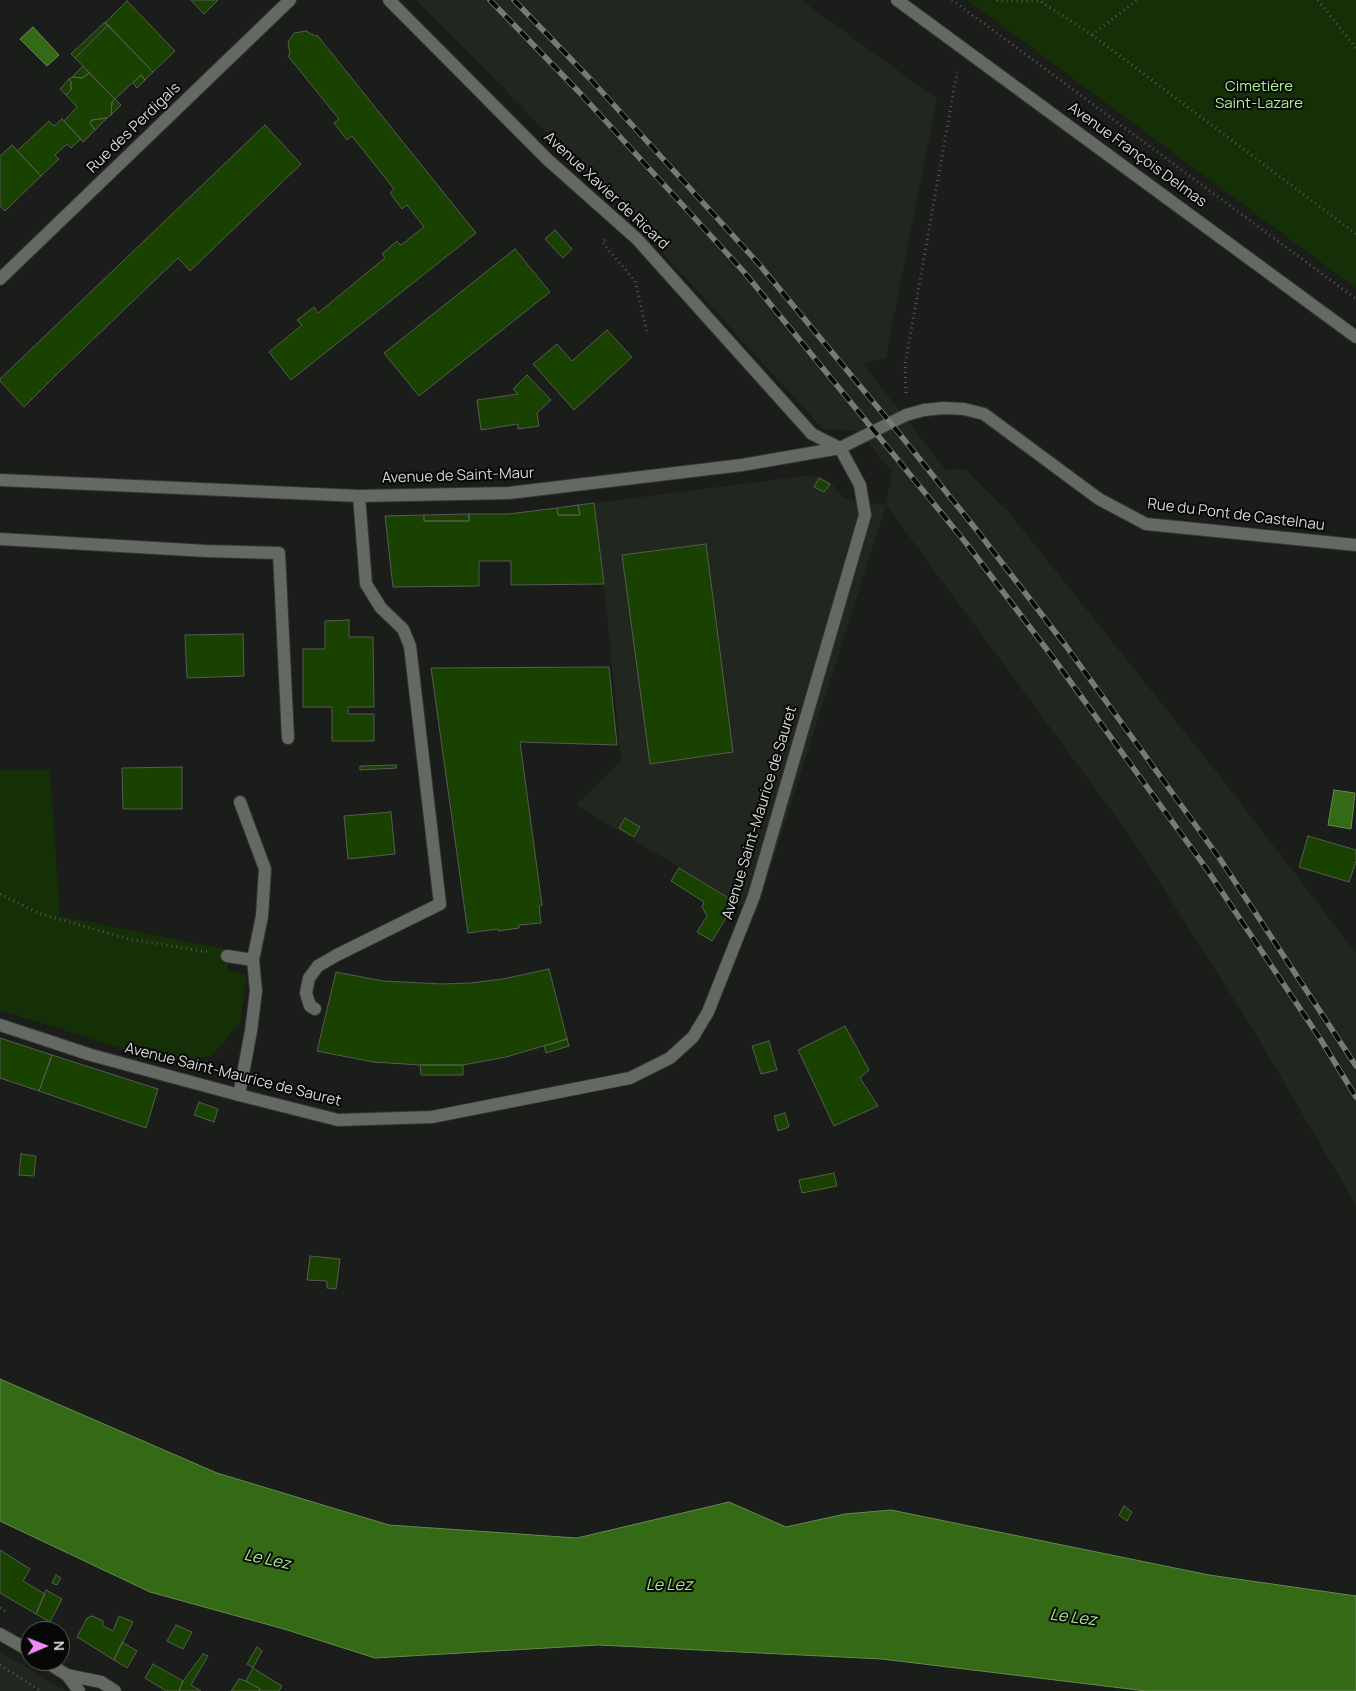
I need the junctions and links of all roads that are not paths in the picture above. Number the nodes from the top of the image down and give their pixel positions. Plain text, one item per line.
1 (290, 0) edge
2 (389, 0) edge
3 (897, 0) edge
4 (0, 279) edge
5 (1356, 338) edge
6 (906, 415) joint
7 (840, 448) junction
8 (0, 480) edge
9 (359, 496) junction
10 (0, 539) edge
11 (1356, 546) edge
12 (288, 738) dead end
13 (240, 802) dead end
14 (228, 956) road end
15 (253, 960) junction
16 (315, 1009) dead end
17 (0, 1026) edge
18 (238, 1096) junction
19 (0, 1634) edge
20 (20, 1645) edge
21 (60, 1671) edge
22 (67, 1676) junction
23 (79, 1691) edge
24 (115, 1691) edge

1 - 4 street, Rue des Perdigals
2 - 7 street, Avenue Xavier de Ricard
3 - 5 street, Avenue François Delmas
6 - 7 street, Avenue de Saint-Maur
6 - 11 street, Rue du Pont de Castelnau
7 - 9 street, Avenue de Saint-Maur
7 - 18 street, Avenue Saint-Maurice de Sauret
8 - 9 street, Avenue de Saint-Maur
9 - 16 street
10 - 12 street
13 - 15 street
14 - 15 street
15 - 18 street
17 - 18 street, Avenue Saint-Maurice de Sauret
19 - 20 street
21 - 22 street
22 - 23 street
22 - 24 street

